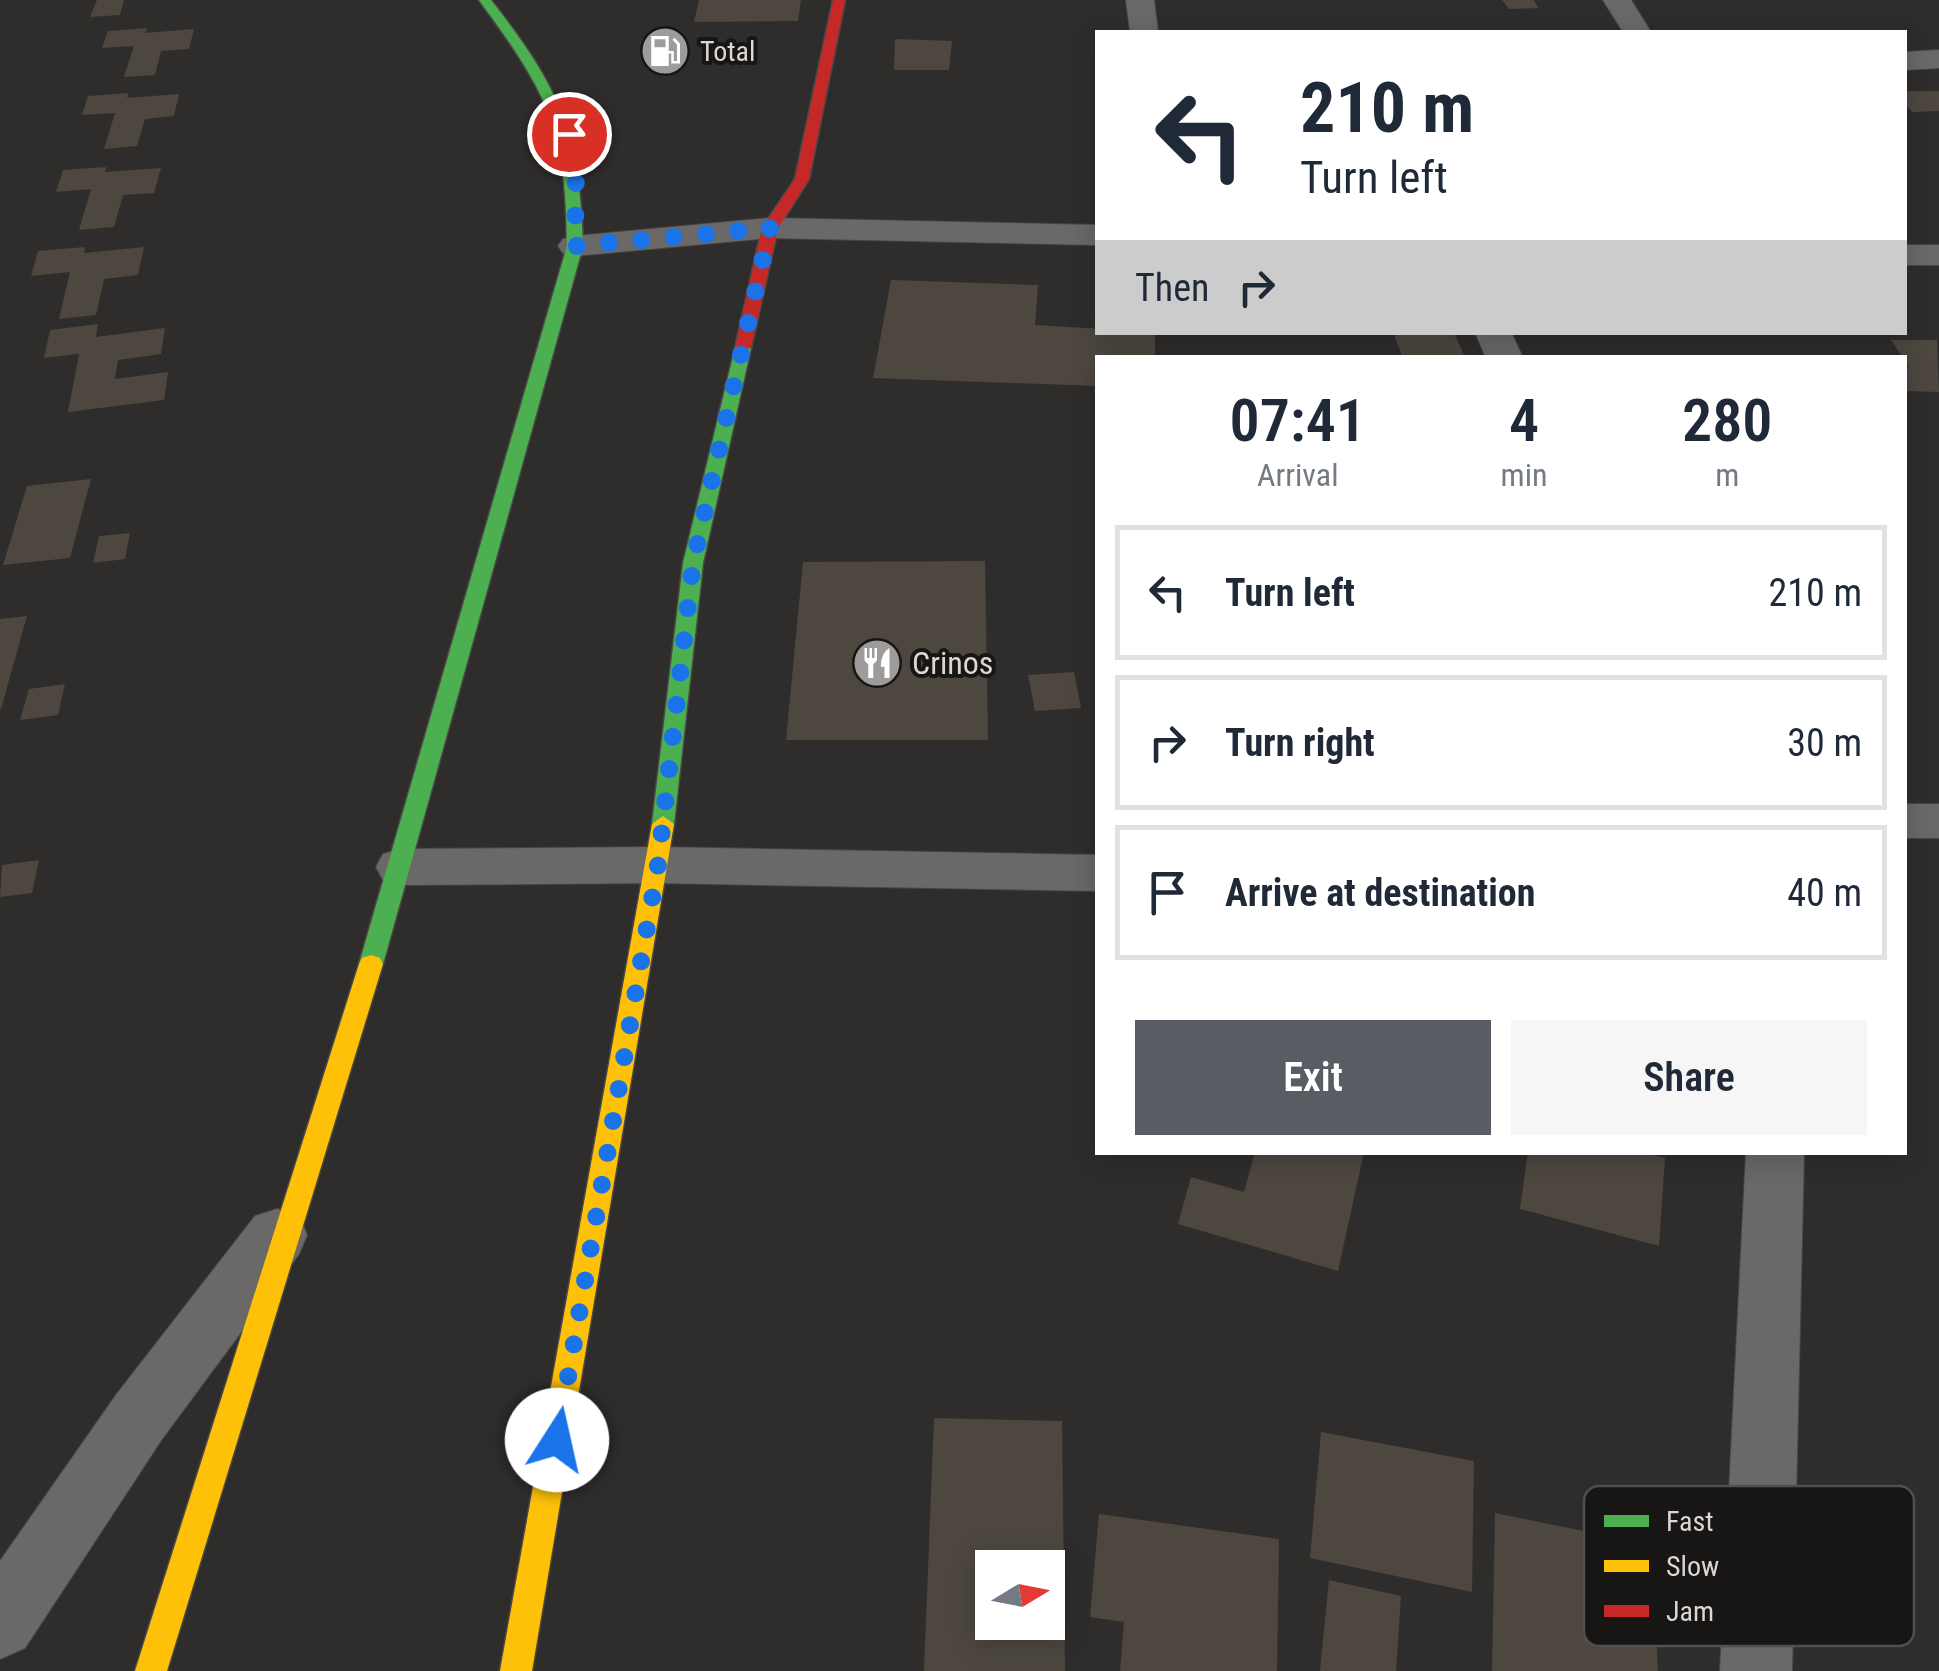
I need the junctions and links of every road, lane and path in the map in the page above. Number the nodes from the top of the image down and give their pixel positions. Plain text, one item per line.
1 (485, 0) edge
2 (839, 0) edge
3 (1140, 0) edge
4 (1616, 0) edge
5 (1144, 30) edge
6 (1637, 30) edge
7 (1939, 59) edge
8 (1907, 60) edge
9 (770, 228) junction
10 (1095, 234) edge
11 (575, 246) junction
12 (1907, 254) edge
13 (1939, 256) edge
14 (1907, 821) edge
15 (1939, 821) edge
16 (658, 865) junction
17 (401, 866) junction
18 (1095, 874) edge
19 (1775, 1155) edge
20 (292, 1215) junction
21 (1763, 1486) edge
22 (0, 1623) edge
23 (1757, 1646) edge
24 (150, 1671) edge
25 (516, 1671) edge
26 (1756, 1671) edge

1 - 11 street
2 - 9 street
3 - 5 street
4 - 6 street
7 - 8 street
9 - 10 street
9 - 11 street
9 - 16 street
11 - 17 street
12 - 13 street
14 - 15 street
16 - 17 street
16 - 18 street
16 - 25 street
17 - 20 street
19 - 21 street
20 - 22 street
20 - 24 street
23 - 26 street

